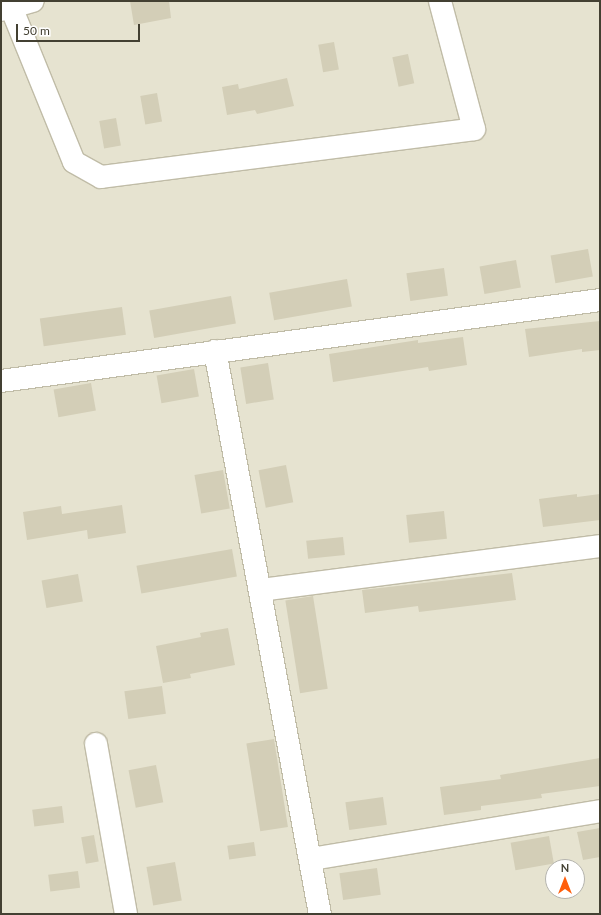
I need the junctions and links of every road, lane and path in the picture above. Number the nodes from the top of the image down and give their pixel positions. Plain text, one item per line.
1 (33, 1) edge
2 (440, 1) edge
3 (6, 9) edge
4 (600, 300) edge
5 (215, 351) junction
6 (1, 381) edge
7 (600, 546) edge
8 (262, 590) junction
9 (96, 744) dead end
10 (600, 811) edge
11 (311, 859) junction
12 (126, 914) edge
13 (320, 914) edge

1 - 3 street
2 - 3 street
4 - 5 street
5 - 6 street
5 - 8 street
7 - 8 street
8 - 11 street
9 - 12 street
10 - 11 street
11 - 13 street

